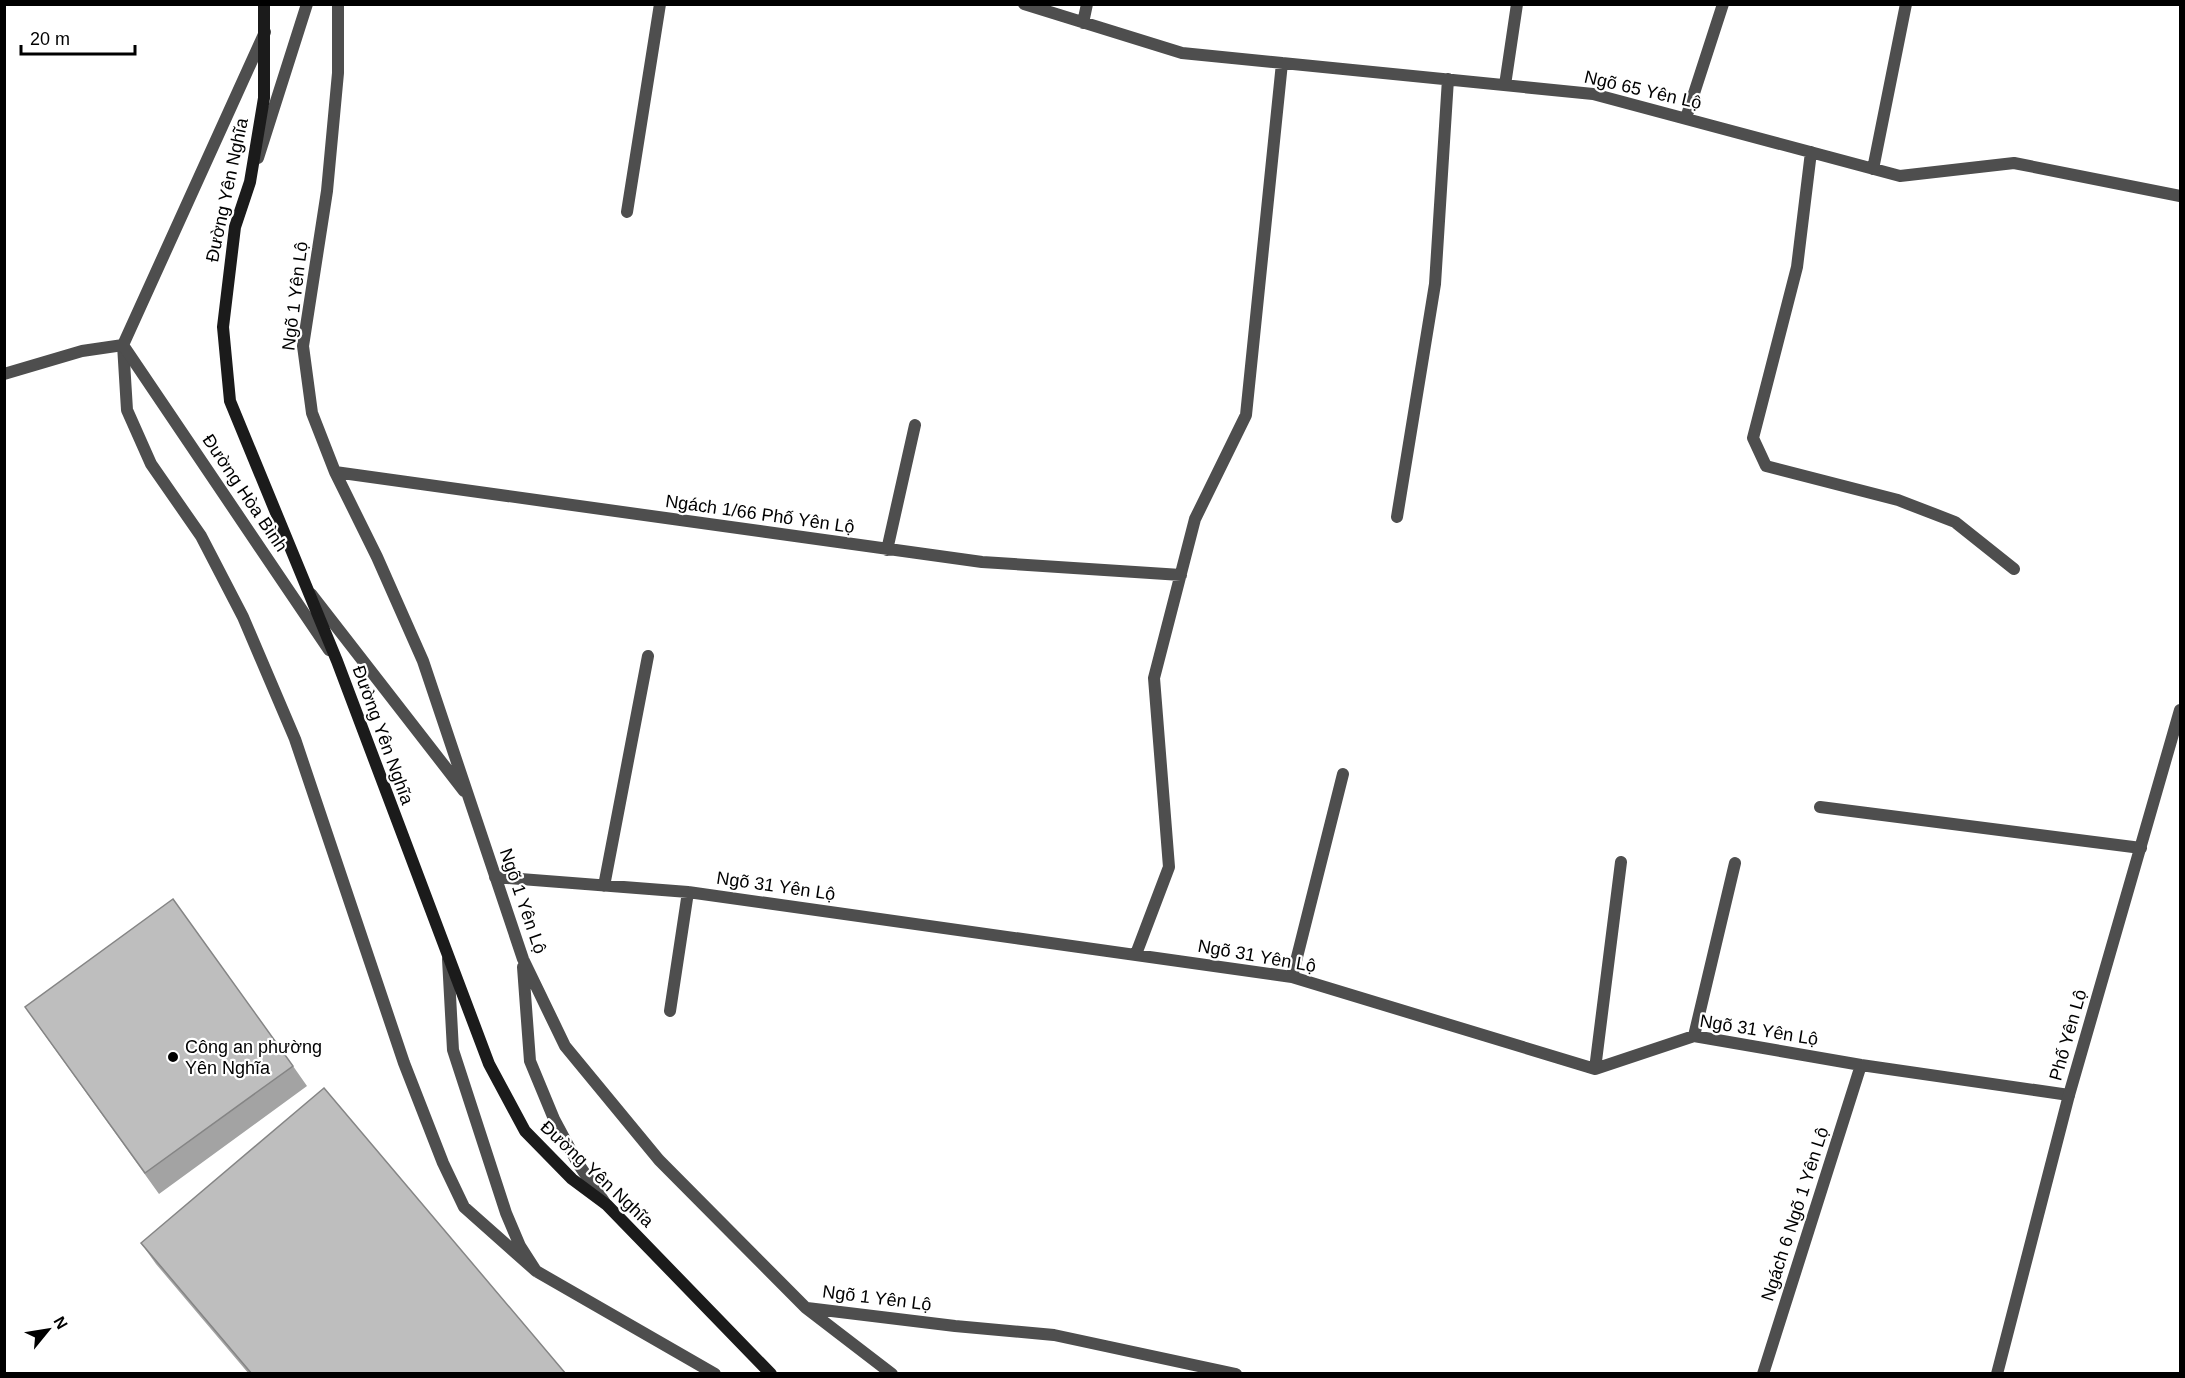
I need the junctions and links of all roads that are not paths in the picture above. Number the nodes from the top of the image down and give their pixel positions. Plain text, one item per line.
1 (264, 4) edge
2 (307, 4) edge
3 (338, 4) edge
4 (660, 4) edge
5 (1024, 4) edge
6 (1087, 4) edge
7 (1517, 4) edge
8 (1723, 4) edge
9 (1906, 4) edge
10 (1083, 23) junction
11 (266, 29) junction
12 (1282, 63) junction
13 (1448, 79) junction
14 (1505, 85) junction
15 (1686, 118) junction
16 (1811, 152) junction
17 (1873, 169) junction
18 (250, 182) junction
19 (2181, 196) edge
20 (627, 212) dead end
21 (123, 345) junction
22 (4, 374) edge
23 (915, 425) dead end
24 (335, 472) junction
25 (1397, 517) dead end
26 (887, 550) junction
27 (2014, 569) dead end
28 (1181, 575) junction
29 (307, 589) junction
30 (648, 656) dead end
31 (337, 661) junction
32 (2181, 710) edge
33 (1343, 774) dead end
34 (470, 799) junction
35 (1820, 807) dead end
36 (2141, 848) junction
37 (1621, 862) dead end
38 (1735, 863) dead end
39 (495, 877) junction
40 (604, 886) junction
41 (688, 892) junction
42 (1137, 954) junction
43 (448, 959) junction
44 (523, 959) junction
45 (1292, 977) junction
46 (670, 1011) dead end
47 (1694, 1036) junction
48 (1861, 1065) junction
49 (1595, 1069) junction
50 (2069, 1095) junction
51 (606, 1205) junction
52 (536, 1271) junction
53 (806, 1308) junction
54 (715, 1374) edge
55 (771, 1374) edge
56 (892, 1374) edge
57 (1236, 1374) edge
58 (1763, 1374) edge
59 (1997, 1374) edge

1 - 11 main road, Đường Yên Nghĩa
2 - 18 street
3 - 24 street, Ngõ 1 Yên Lộ
4 - 20 street
5 - 10 street, Ngõ 65 Yên Lộ
6 - 10 street
7 - 14 street
8 - 15 street
9 - 17 street
10 - 12 street, Ngõ 65 Yên Lộ
11 - 18 main road, Đường Yên Nghĩa
11 - 21 street
12 - 13 street, Ngõ 65 Yên Lộ
12 - 28 street
13 - 14 street, Ngõ 65 Yên Lộ
13 - 25 street
14 - 15 street, Ngõ 65 Yên Lộ
15 - 16 street, Ngõ 65 Yên Lộ
16 - 17 street, Ngõ 65 Yên Lộ
16 - 27 street
17 - 19 street, Ngõ 65 Yên Lộ
18 - 29 main road, Đường Yên Nghĩa
21 - 22 street
21 - 31 street, Đường Hòa Bình
21 - 52 street
23 - 26 street
24 - 26 street, Ngách 1/66 Phố Yên Lộ
24 - 34 street, Ngõ 1 Yên Lộ
26 - 28 street, Ngách 1/66 Phố Yên Lộ
28 - 42 street
29 - 31 main road, Đường Yên Nghĩa
29 - 34 street
30 - 40 street
31 - 43 main road, Đường Yên Nghĩa
32 - 36 street, Phố Yên Lộ
33 - 45 street
34 - 39 street, Ngõ 1 Yên Lộ
35 - 36 street
36 - 50 street, Phố Yên Lộ
37 - 49 street
38 - 47 street
39 - 40 street, Ngõ 31 Yên Lộ
39 - 44 street, Ngõ 1 Yên Lộ
40 - 41 street, Ngõ 31 Yên Lộ
41 - 42 street, Ngõ 31 Yên Lộ
41 - 46 street
42 - 45 street, Ngõ 31 Yên Lộ
43 - 51 main road, Đường Yên Nghĩa
43 - 52 street
44 - 51 street
44 - 53 street, Ngõ 1 Yên Lộ
45 - 49 street, Ngõ 31 Yên Lộ
47 - 48 street, Ngõ 31 Yên Lộ
47 - 49 street, Ngõ 31 Yên Lộ
48 - 50 street, Ngõ 31 Yên Lộ
48 - 58 street, Ngách 6 Ngõ 1 Yên Lộ
50 - 59 street, Phố Yên Lộ
51 - 55 main road, Đường Yên Nghĩa
52 - 54 street
53 - 56 street
53 - 57 street, Ngõ 1 Yên Lộ

